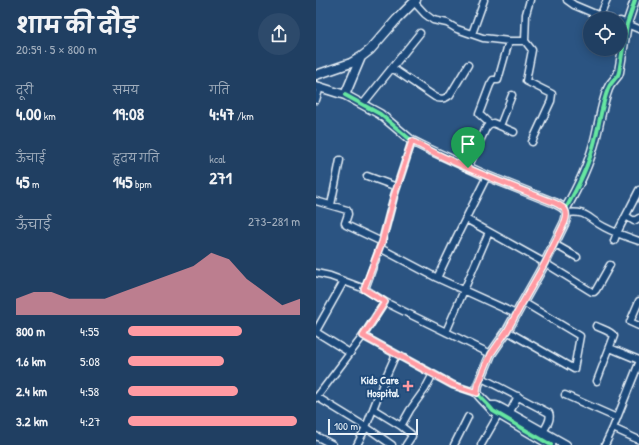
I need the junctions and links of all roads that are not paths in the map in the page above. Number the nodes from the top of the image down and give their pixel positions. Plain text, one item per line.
1 (484, 0) edge
2 (530, 0) edge
3 (568, 0) edge
4 (607, 0) edge
5 (635, 0) edge
6 (415, 1) edge
7 (591, 12) edge
8 (602, 12) edge
9 (627, 16) edge
10 (627, 23) edge
11 (639, 29) edge
12 (420, 33) dead end
13 (472, 34) junction
14 (509, 41) junction
15 (524, 41) junction
16 (621, 56) edge
17 (361, 57) junction
18 (468, 65) dead end
19 (392, 68) junction
20 (316, 75) edge
21 (318, 86) edge
22 (345, 95) junction
23 (512, 95) dead end
24 (316, 100) edge
25 (363, 104) junction
26 (490, 124) junction
27 (500, 126) junction
28 (514, 132) dead end
29 (412, 141) junction
30 (532, 142) dead end
31 (340, 160) dead end
32 (468, 168) junction
33 (367, 176) dead end
34 (486, 176) junction
35 (396, 187) junction
36 (639, 190) edge
37 (316, 201) edge
38 (331, 205) junction
39 (566, 211) junction
40 (626, 216) junction
41 (639, 218) edge
42 (466, 219) junction
43 (490, 232) junction
44 (617, 233) junction
45 (614, 241) dead end
46 (639, 241) edge
47 (554, 244) junction
48 (381, 245) junction
49 (577, 257) dead end
50 (545, 263) junction
51 (610, 265) dead end
52 (316, 274) edge
53 (438, 278) junction
54 (344, 280) junction
55 (364, 289) junction
56 (465, 290) junction
57 (639, 301) edge
58 (385, 302) junction
59 (523, 302) junction
60 (516, 314) junction
61 (596, 326) dead end
62 (639, 326) edge
63 (507, 331) junction
64 (316, 332) edge
65 (446, 332) junction
66 (363, 336) junction
67 (610, 348) junction
68 (350, 353) junction
69 (396, 354) junction
70 (491, 354) junction
71 (639, 360) edge
72 (639, 363) edge
73 (434, 374) junction
74 (482, 378) junction
75 (597, 381) dead end
76 (477, 393) junction
77 (565, 395) dead end
78 (518, 396) junction
79 (316, 397) edge
80 (373, 409) junction
81 (504, 414) junction
82 (468, 417) dead end
83 (617, 418) junction
84 (402, 426) junction
85 (366, 427) junction
86 (613, 428) junction
87 (541, 435) junction
88 (316, 436) edge
89 (639, 440) edge
90 (333, 445) edge
91 (357, 445) edge
92 (392, 445) edge
93 (406, 445) edge
94 (454, 445) edge
95 (482, 445) edge
96 (551, 445) edge
97 (566, 445) edge
98 (605, 445) edge

1 - 13 street
2 - 15 street
3 - 7 street
4 - 8 street
5 - 9 street
6 - 13 street
6 - 17 street
10 - 11 street
12 - 19 street
13 - 14 street
14 - 15 street
14 - 26 street
15 - 30 street
16 - 39 street
17 - 20 street
17 - 22 street
18 - 19 street
19 - 25 street
21 - 22 street
21 - 24 street
22 - 25 street
23 - 27 street
25 - 29 street
26 - 27 street
26 - 32 street
27 - 28 street
29 - 32 street
29 - 35 street
31 - 38 street
32 - 34 street
33 - 35 street
34 - 39 street
34 - 42 street
35 - 48 street
36 - 40 street
37 - 38 street
38 - 48 street
39 - 44 street
39 - 47 street
40 - 41 street
40 - 44 street
42 - 43 street
42 - 53 street
43 - 50 street
43 - 56 street
44 - 45 street
44 - 46 street
47 - 49 street
47 - 50 street
48 - 53 street
48 - 55 street
50 - 51 street
50 - 59 street
52 - 54 street
53 - 56 street
54 - 55 street
54 - 64 street
55 - 58 street
56 - 60 street
56 - 65 street
57 - 62 street
58 - 65 street
58 - 66 street
59 - 60 street
59 - 63 street
60 - 63 street
61 - 67 street
63 - 70 street
64 - 68 street
65 - 70 street
66 - 68 street
66 - 69 street
67 - 71 street
67 - 75 street
68 - 79 street
69 - 73 street
69 - 80 street
70 - 74 street
72 - 83 street
73 - 76 street
73 - 84 street
74 - 76 street
74 - 78 street
76 - 81 street
77 - 83 street
78 - 81 street
78 - 87 street
79 - 85 street
80 - 84 street
80 - 85 street
81 - 87 street
81 - 95 street
82 - 94 street
83 - 86 street
84 - 93 street
85 - 91 street
85 - 92 street
86 - 89 street
86 - 98 street
87 - 96 street
87 - 97 street
88 - 90 street

